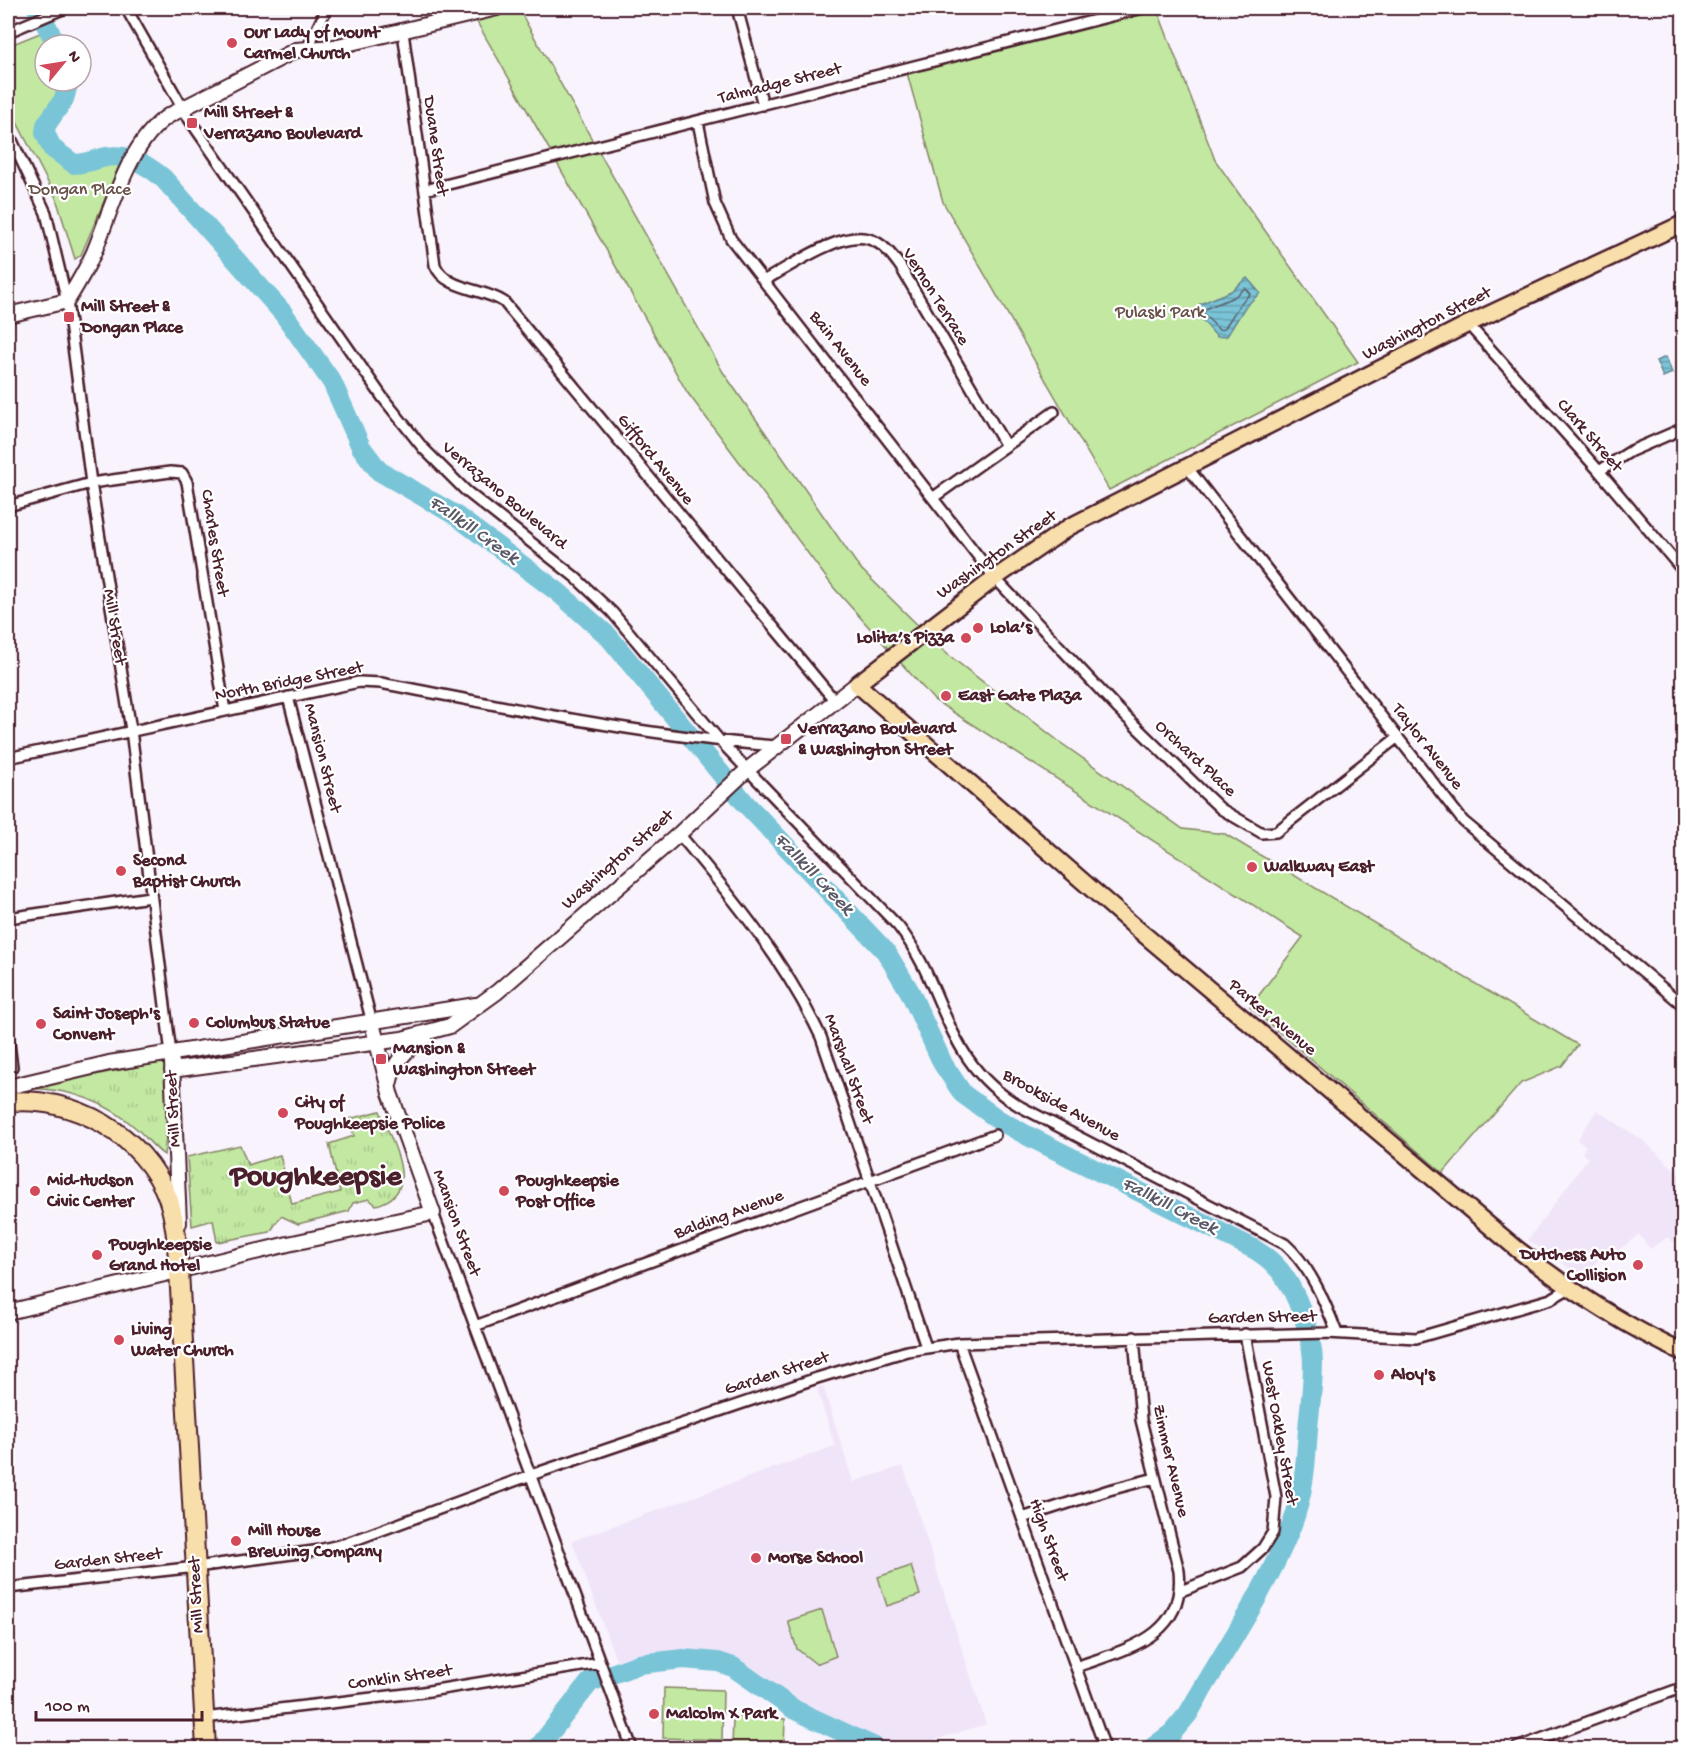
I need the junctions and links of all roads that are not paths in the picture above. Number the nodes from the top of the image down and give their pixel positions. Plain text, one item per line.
1 (65, 8) edge
2 (327, 8) edge
3 (497, 8) edge
4 (738, 8) edge
5 (1143, 8) edge
6 (131, 9) edge
7 (8, 32) edge
8 (403, 32) junction
9 (309, 47) junction
10 (763, 105) junction
11 (183, 108) junction
12 (698, 122) junction
13 (8, 132) edge
14 (425, 190) junction
15 (1683, 223) edge
16 (435, 265) joint
17 (765, 279) junction
18 (67, 301) junction
19 (8, 315) edge
20 (1468, 324) junction
21 (1054, 412) dead end
22 (1683, 428) edge
23 (1005, 446) junction
24 (1187, 467) junction
25 (1599, 471) junction
26 (91, 483) junction
27 (934, 497) junction
28 (8, 506) edge
29 (1683, 572) edge
30 (995, 578) junction
31 (856, 684) junction
32 (288, 697) junction
33 (835, 701) junction
34 (225, 711) junction
35 (131, 730) junction
36 (1398, 737) junction
37 (719, 741) junction
38 (777, 746) junction
39 (8, 758) edge
40 (745, 773) junction
41 (679, 834) junction
42 (150, 897) junction
43 (8, 918) edge
44 (476, 1005) junction
45 (1683, 1006) edge
46 (372, 1023) junction
47 (444, 1028) junction
48 (8, 1036) edge
49 (376, 1042) junction
50 (171, 1054) junction
51 (12, 1067) dead end
52 (172, 1070) junction
53 (8, 1086) edge
54 (389, 1087) junction
55 (8, 1102) edge
56 (995, 1134) dead end
57 (869, 1181) junction
58 (433, 1212) junction
59 (177, 1249) junction
60 (179, 1271) junction
61 (1571, 1287) junction
62 (8, 1312) edge
63 (475, 1326) junction
64 (1337, 1333) junction
65 (1245, 1335) junction
66 (1134, 1337) junction
67 (960, 1343) junction
68 (926, 1347) junction
69 (1683, 1353) edge
70 (531, 1475) junction
71 (1155, 1478) junction
72 (1022, 1518) junction
73 (196, 1567) junction
74 (8, 1588) edge
75 (1180, 1591) junction
76 (601, 1666) junction
77 (1076, 1667) junction
78 (1683, 1687) edge
79 (204, 1718) junction
80 (206, 1749) edge
81 (632, 1749) edge
82 (1105, 1749) edge
83 (1516, 1749) edge

1 - 7 street
2 - 9 street
3 - 8 street
4 - 10 street
5 - 10 street, Talmadge Street
6 - 11 street
8 - 9 street
8 - 14 street, Duane Street
9 - 11 street
10 - 12 street, Talmadge Street
11 - 18 street
11 - 37 street, Verrazano Boulevard
12 - 14 street, Talmadge Street
12 - 17 street, Bain Avenue
13 - 18 street
14 - 16 street, Duane Street
15 - 20 main road, Washington Street
16 - 33 street, Gifford Avenue
17 - 23 street, Vernon Terrace
17 - 27 street, Bain Avenue
18 - 19 street
18 - 26 street, Mill Street
20 - 24 main road, Washington Street
20 - 25 street, Clark Street
21 - 23 street
22 - 25 street
23 - 27 street
24 - 30 main road, Washington Street
24 - 36 street, Taylor Avenue
25 - 29 street, Clark Street
26 - 28 street
26 - 34 street, Charles Street
26 - 35 street, Mill Street
27 - 30 street, Bain Avenue
30 - 31 main road, Washington Street
30 - 36 street, Orchard Place
31 - 33 street, Washington Street
31 - 61 main road, Parker Avenue
32 - 34 street, North Bridge Street
32 - 37 street, North Bridge Street
32 - 46 street, Mansion Street
33 - 38 street, Washington Street
34 - 35 street, North Bridge Street
35 - 39 street, North Bridge Street
35 - 42 street, Mill Street
36 - 45 street, Taylor Avenue
37 - 38 street, North Bridge Street
37 - 40 street, Verrazano Boulevard
38 - 40 street, Washington Street
40 - 41 street, Washington Street
40 - 64 street, Brookside Avenue
41 - 44 street, Washington Street
41 - 57 street, Marshall Street
42 - 43 street
42 - 50 street, Mill Street
44 - 46 street, Washington Street
44 - 47 street, Washington Street
46 - 49 street, Mansion Street
46 - 50 street, Washington Street
47 - 49 street, Washington Street
47 - 54 street
48 - 51 street
49 - 52 street, Washington Street
49 - 54 street, Mansion Street
50 - 52 street, Mill Street
50 - 53 street, Washington Street
52 - 59 street, Mill Street
54 - 58 street, Mansion Street
55 - 59 highway
56 - 57 street, Balding Avenue
57 - 63 street, Balding Avenue
57 - 68 street, Marshall Street
58 - 60 street
58 - 63 street, Mansion Street
59 - 60 highway, Mill Street
60 - 62 street
60 - 73 highway, Mill Street
61 - 64 street, Garden Street
61 - 69 main road, Parker Avenue
63 - 70 street, Mansion Street
64 - 65 street, Garden Street
65 - 66 street, Garden Street
65 - 75 street, West Oakley Street
66 - 67 street, Garden Street
66 - 71 street, Zimmer Avenue
67 - 68 street, Garden Street
67 - 72 street, High Street
68 - 70 street, Garden Street
70 - 73 street, Garden Street
70 - 76 street, Mansion Street
71 - 72 street
71 - 75 street, Zimmer Avenue
72 - 77 street, High Street
73 - 74 street, Garden Street
73 - 79 highway, Mill Street
75 - 77 street
76 - 79 street, Conklin Street
76 - 81 street, Mansion Street
77 - 82 street, High Street
78 - 83 street
79 - 80 highway, Mill Street

